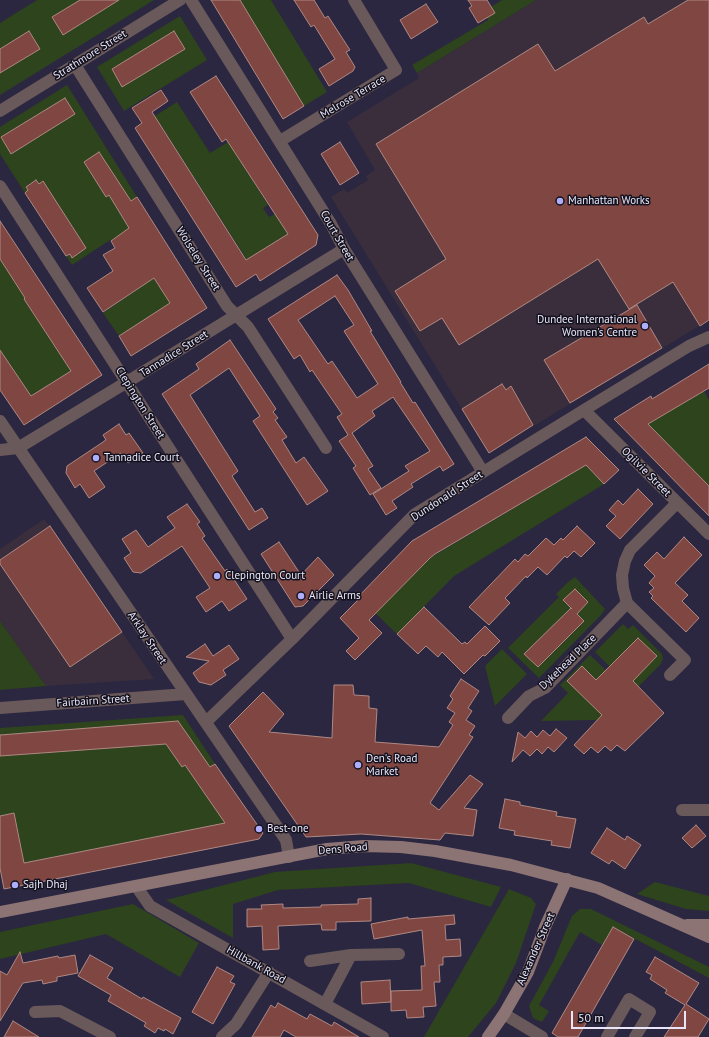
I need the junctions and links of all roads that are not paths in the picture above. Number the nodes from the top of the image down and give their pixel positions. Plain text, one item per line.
1 (180, 0) edge
2 (191, 0) edge
3 (354, 0) edge
4 (75, 65) junction
5 (0, 111) edge
6 (280, 142) junction
7 (0, 186) edge
8 (344, 249) junction
9 (236, 315) junction
10 (709, 337) edge
11 (127, 382) junction
12 (584, 410) junction
13 (0, 421) edge
14 (18, 448) junction
15 (326, 448) dead end
16 (0, 450) edge
17 (483, 472) junction
18 (677, 503) junction
19 (709, 534) edge
20 (627, 603) junction
21 (292, 639) junction
22 (670, 675) dead end
23 (186, 694) junction
24 (0, 708) edge
25 (508, 718) dead end
26 (206, 722) junction
27 (682, 810) dead end
28 (709, 810) edge
29 (289, 857) junction
30 (567, 879) junction
31 (136, 886) junction
32 (0, 912) edge
33 (680, 925) junction
34 (709, 925) edge
35 (709, 937) edge
36 (399, 954) dead end
37 (351, 955) junction
38 (310, 961) dead end
39 (269, 972) junction
40 (325, 1004) junction
41 (35, 1012) dead end
42 (504, 1014) junction
43 (104, 1036) edge
44 (222, 1037) edge
45 (383, 1037) edge
46 (488, 1037) edge
47 (542, 1037) edge
48 (606, 1037) edge
49 (635, 1037) edge

1 - 4 street, Strathmore Street
2 - 6 street, Court Street
3 - 6 street, Melrose Terrace
4 - 5 street, Strathmore Street
4 - 9 street, Wolseley Street
6 - 8 street, Court Street
7 - 11 street, Clepington Street
8 - 9 street, Tannadice Street
8 - 17 street, Court Street
9 - 11 street, Tannadice Street
9 - 15 street, Wolseley Street
10 - 12 street, Dundonald Street
11 - 14 street, Tannadice Street
11 - 21 street, Clepington Street
12 - 17 street, Dundonald Street
12 - 18 street, Ogilvie Street
13 - 14 street, Arklay Street
14 - 16 street, Tannadice Street
14 - 23 street, Arklay Street
17 - 21 street, Dundonald Street
18 - 19 street, Ogilvie Street
18 - 20 street
20 - 22 street
20 - 25 street, Dykehead Place
21 - 26 street, Dundonald Street
23 - 24 street, Fairbairn Street
23 - 26 street, Arklay Street
26 - 29 street, Arklay Street
27 - 28 street
29 - 30 main road, Dens Road
29 - 31 main road, Dens Road
30 - 33 main road, Dens Road
30 - 42 main road, Alexander Street
31 - 32 main road, Dens Road
31 - 39 street, Hillbank Road
33 - 34 main road, Dens Road
33 - 35 main road, Dens Road
36 - 37 street
37 - 38 street
37 - 40 street
39 - 40 street, Hillbank Road
39 - 44 street
40 - 45 street, Hillbank Road
41 - 43 street
42 - 46 main road, Alexander Street
42 - 47 street
48 - 49 street

